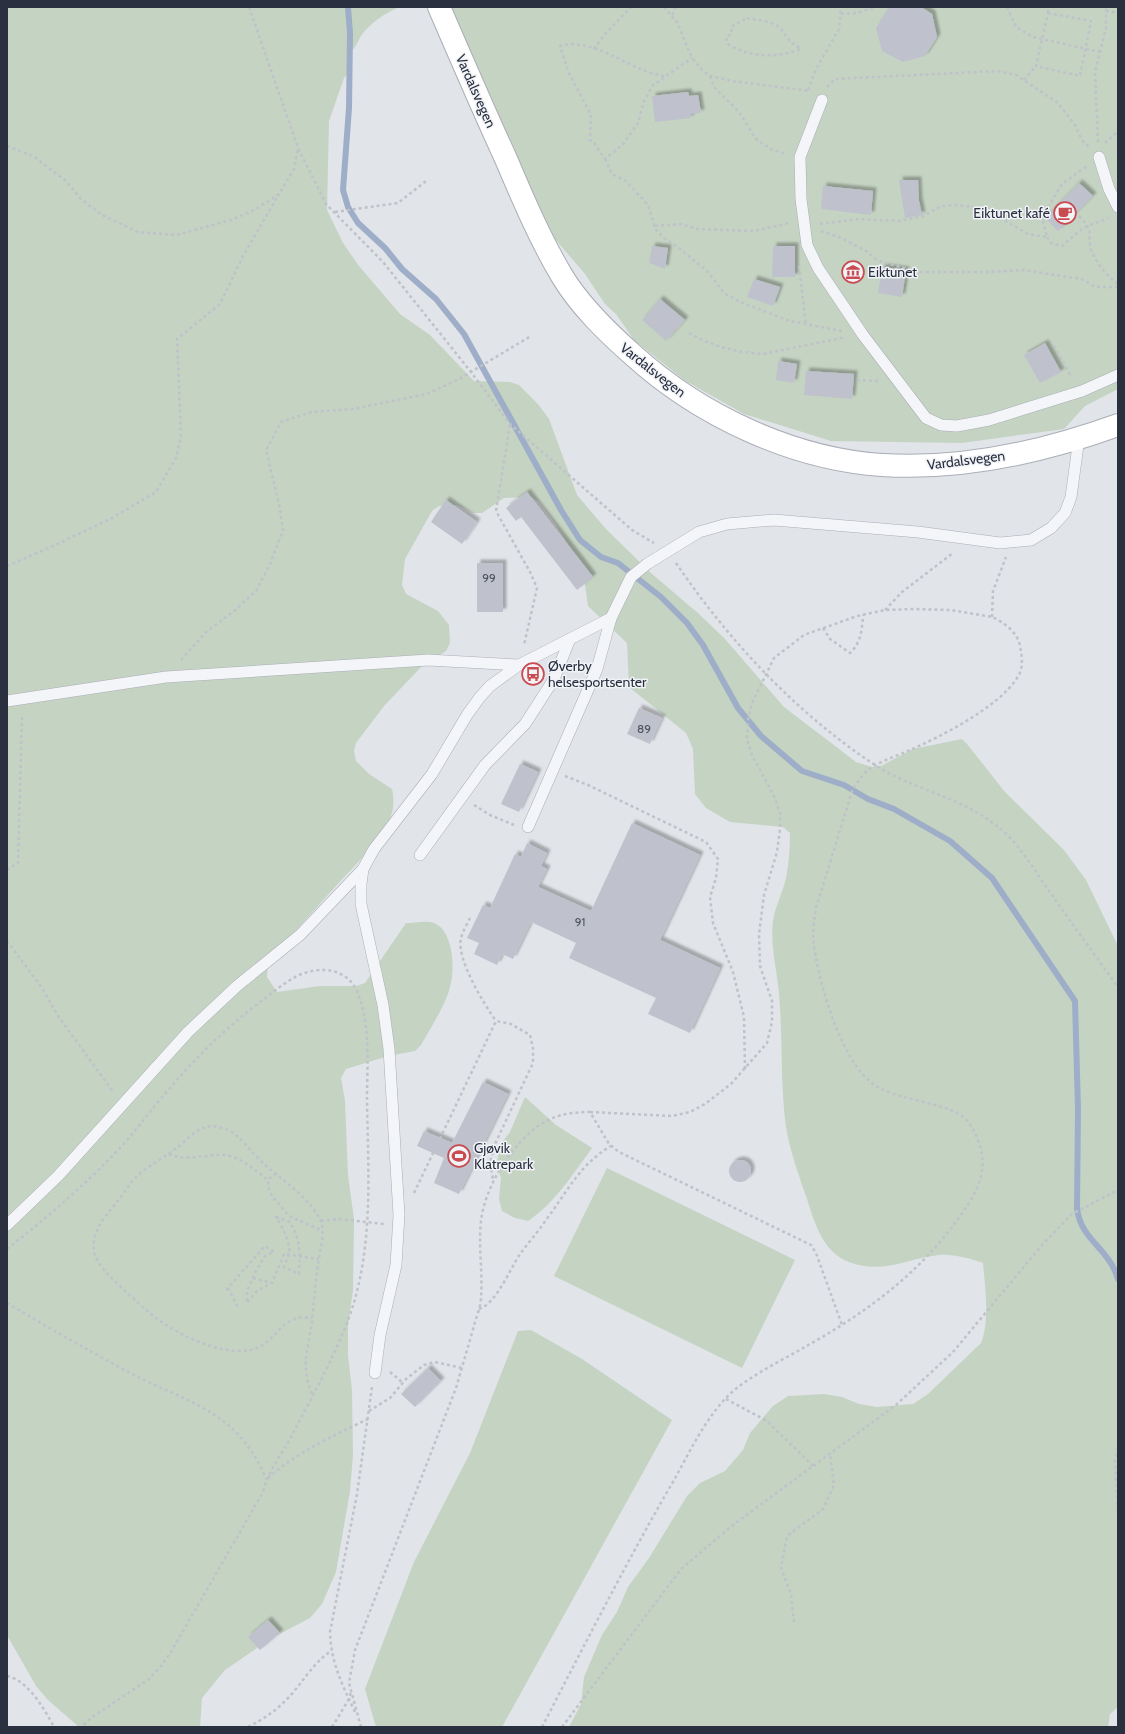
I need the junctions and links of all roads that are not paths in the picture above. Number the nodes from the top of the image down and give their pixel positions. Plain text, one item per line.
1 (439, 7) edge
2 (822, 100) road end
3 (1099, 157) road end
4 (1118, 207) edge
5 (1118, 375) edge
6 (1118, 425) edge
7 (1080, 438) junction
8 (611, 618) junction
9 (570, 639) junction
10 (519, 665) junction
11 (7, 701) edge
12 (528, 827) road end
13 (420, 855) dead end
14 (363, 869) junction
15 (7, 1225) edge
16 (375, 1373) road end

1 - 7 main road, Vardalsvegen
2 - 5 lane
3 - 4 lane
6 - 7 main road, Vardalsvegen
7 - 8 lane
8 - 9 lane
8 - 12 lane
9 - 10 lane
9 - 13 lane
10 - 11 lane
10 - 14 lane
14 - 15 lane
14 - 16 lane

